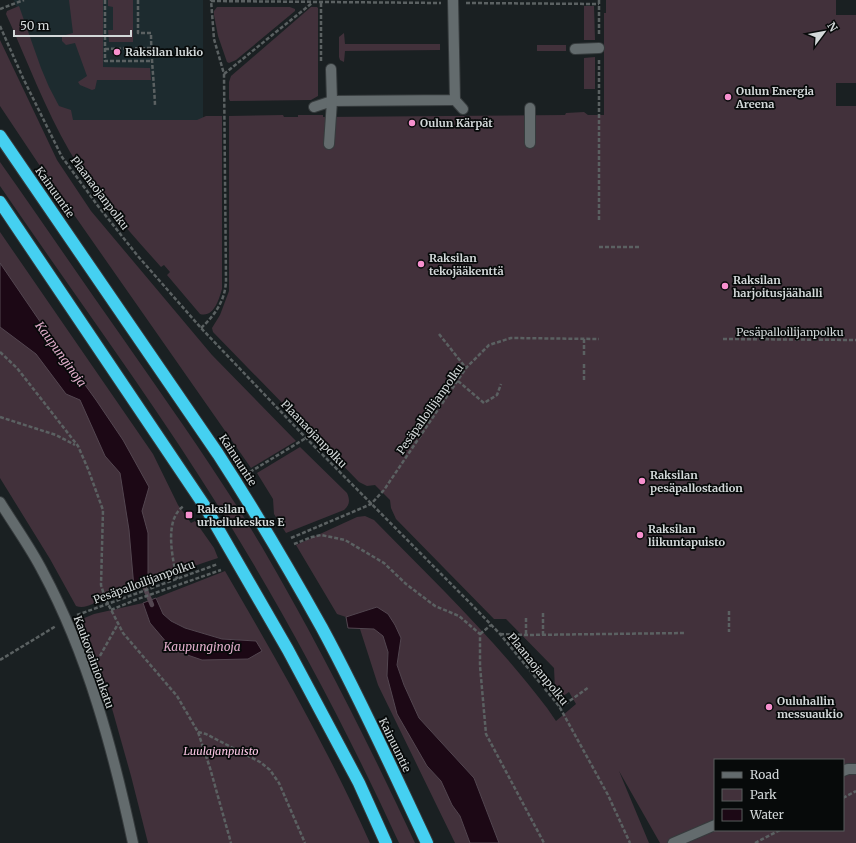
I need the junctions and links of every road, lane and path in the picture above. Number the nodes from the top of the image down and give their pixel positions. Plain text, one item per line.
1 (24, 0) edge
2 (106, 0) edge
3 (138, 0) edge
4 (211, 1) edge
5 (257, 1) edge
6 (453, 1) edge
7 (599, 2) edge
8 (312, 3) junction
9 (0, 9) edge
10 (0, 26) edge
11 (151, 48) junction
12 (599, 48) junction
13 (105, 49) junction
14 (575, 49) dead end
15 (151, 61) junction
16 (331, 69) dead end
17 (224, 74) junction
18 (455, 100) junction
19 (332, 101) junction
20 (155, 105) dead end
21 (314, 107) dead end
22 (530, 108) dead end
23 (463, 109) dead end
24 (0, 136) edge
25 (530, 143) dead end
26 (329, 144) dead end
27 (0, 202) edge
28 (599, 220) dead end
29 (599, 247) dead end
30 (640, 247) dead end
31 (201, 328) junction
32 (439, 334) dead end
33 (584, 339) junction
34 (599, 339) dead end
35 (723, 339) dead end
36 (856, 340) edge
37 (0, 352) edge
38 (584, 356) dead end
39 (584, 364) dead end
40 (466, 368) junction
41 (584, 380) dead end
42 (458, 381) junction
43 (501, 384) dead end
44 (0, 417) edge
45 (306, 438) junction
46 (78, 446) junction
47 (250, 472) dead end
48 (0, 502) edge
49 (371, 504) junction
50 (184, 506) dead end
51 (292, 538) dead end
52 (294, 544) dead end
53 (218, 564) dead end
54 (221, 570) dead end
55 (177, 579) junction
56 (108, 604) junction
57 (111, 610) junction
58 (729, 611) dead end
59 (543, 612) dead end
60 (76, 615) dead end
61 (526, 618) dead end
62 (66, 619) junction
63 (118, 623) junction
64 (490, 625) junction
65 (729, 632) dead end
66 (685, 633) dead end
67 (480, 634) junction
68 (500, 634) junction
69 (543, 635) junction
70 (526, 636) junction
71 (0, 660) edge
72 (95, 664) dead end
73 (588, 687) dead end
74 (559, 706) junction
75 (198, 732) junction
76 (856, 769) edge
77 (844, 771) edge
78 (856, 792) edge
79 (844, 798) edge
80 (714, 825) edge
81 (778, 831) edge
82 (761, 840) junction
83 (678, 841) edge
84 (134, 843) edge
85 (231, 843) edge
86 (305, 843) edge
87 (386, 843) edge
88 (427, 843) edge
89 (544, 843) edge
90 (630, 843) edge
91 (755, 843) edge
92 (763, 843) edge

1 - 9 path
2 - 13 path
3 - 11 path
4 - 5 path
4 - 17 path
5 - 8 path
6 - 7 path
6 - 8 path
6 - 18 street
7 - 12 path
8 - 17 path
10 - 31 path, Plaanaojanpolku
11 - 13 path
11 - 15 path
12 - 14 street
12 - 28 path
13 - 15 path
15 - 20 path
16 - 19 street
17 - 31 path
18 - 19 street
18 - 23 street
19 - 21 street
19 - 26 street
22 - 25 street
24 - 88 highway, Kainuuntie
27 - 87 highway
29 - 30 path
31 - 45 path, Plaanaojanpolku
32 - 40 path
33 - 34 path, Pesäpalloilijanpolku
33 - 38 path
33 - 40 path, Pesäpalloilijanpolku
35 - 36 path, Pesäpalloilijanpolku
37 - 46 path
39 - 41 path
40 - 42 path, Pesäpalloilijanpolku
42 - 43 path
42 - 49 path, Pesäpalloilijanpolku
44 - 46 path
45 - 47 path
45 - 49 path, Plaanaojanpolku
46 - 56 path
48 - 62 street, Kaukovainionkatu
49 - 51 path, Pesäpalloilijanpolku
49 - 64 path, Plaanaojanpolku
50 - 55 path
52 - 67 path
53 - 55 path, Pesäpalloilijanpolku
54 - 57 path
55 - 56 path, Pesäpalloilijanpolku
56 - 57 path
56 - 60 path, Pesäpalloilijanpolku
57 - 63 path
58 - 65 path
59 - 69 path
61 - 70 path
62 - 71 path
62 - 84 street, Kaukovainionkatu
63 - 72 path
63 - 75 path
64 - 67 path
64 - 68 path, Plaanaojanpolku
66 - 69 path
67 - 89 path
68 - 70 path
68 - 74 path, Plaanaojanpolku
69 - 70 path
73 - 74 path
74 - 90 path, Plaanaojanpolku
75 - 85 path
75 - 86 path
76 - 77 street
78 - 79 path
80 - 83 street
81 - 82 path
82 - 91 path
82 - 92 path

